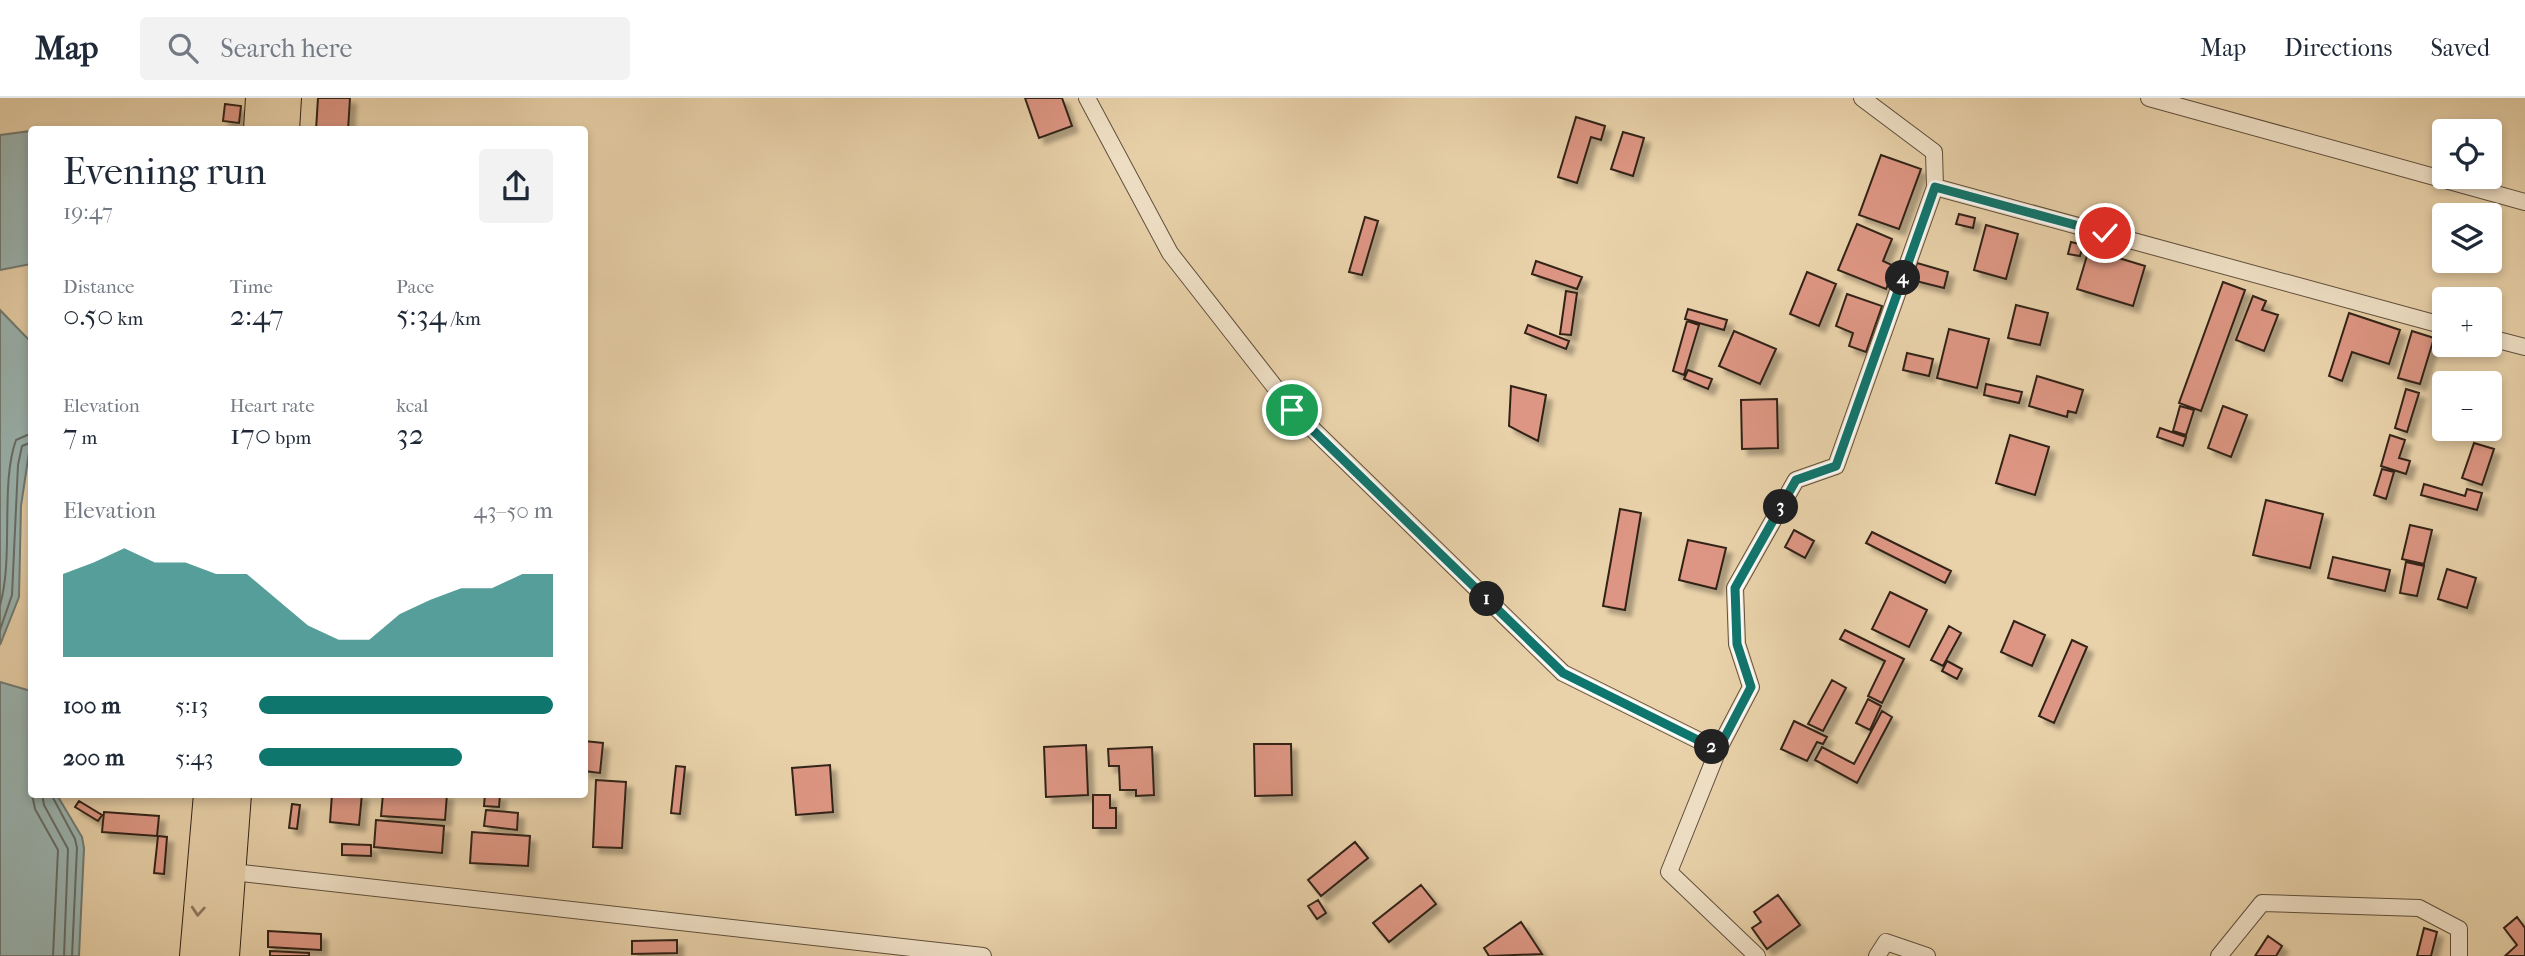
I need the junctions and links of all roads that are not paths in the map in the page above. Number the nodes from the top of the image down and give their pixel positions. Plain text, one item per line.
1 (261, 98) edge
2 (286, 98) edge
3 (1087, 98) edge
4 (1862, 98) edge
5 (2149, 98) edge
6 (259, 126) edge
7 (284, 126) edge
8 (1935, 187) junction
9 (2525, 202) edge
10 (2432, 322) edge
11 (2502, 341) edge
12 (2525, 347) edge
13 (1718, 750) junction
14 (209, 798) edge
15 (235, 798) edge
16 (215, 871) junction
17 (195, 956) edge
18 (224, 956) edge
19 (983, 956) edge
20 (1757, 956) edge
21 (1877, 956) edge
22 (1927, 956) edge
23 (2218, 956) edge
24 (2459, 956) edge

1 - 6 highway
2 - 7 highway
3 - 13 street
4 - 8 street
5 - 9 street
8 - 10 street
8 - 13 street
11 - 12 street
13 - 20 street
14 - 16 highway
15 - 16 highway
16 -> 17 highway
16 - 18 highway
16 - 19 street
21 - 22 street
23 - 24 street

